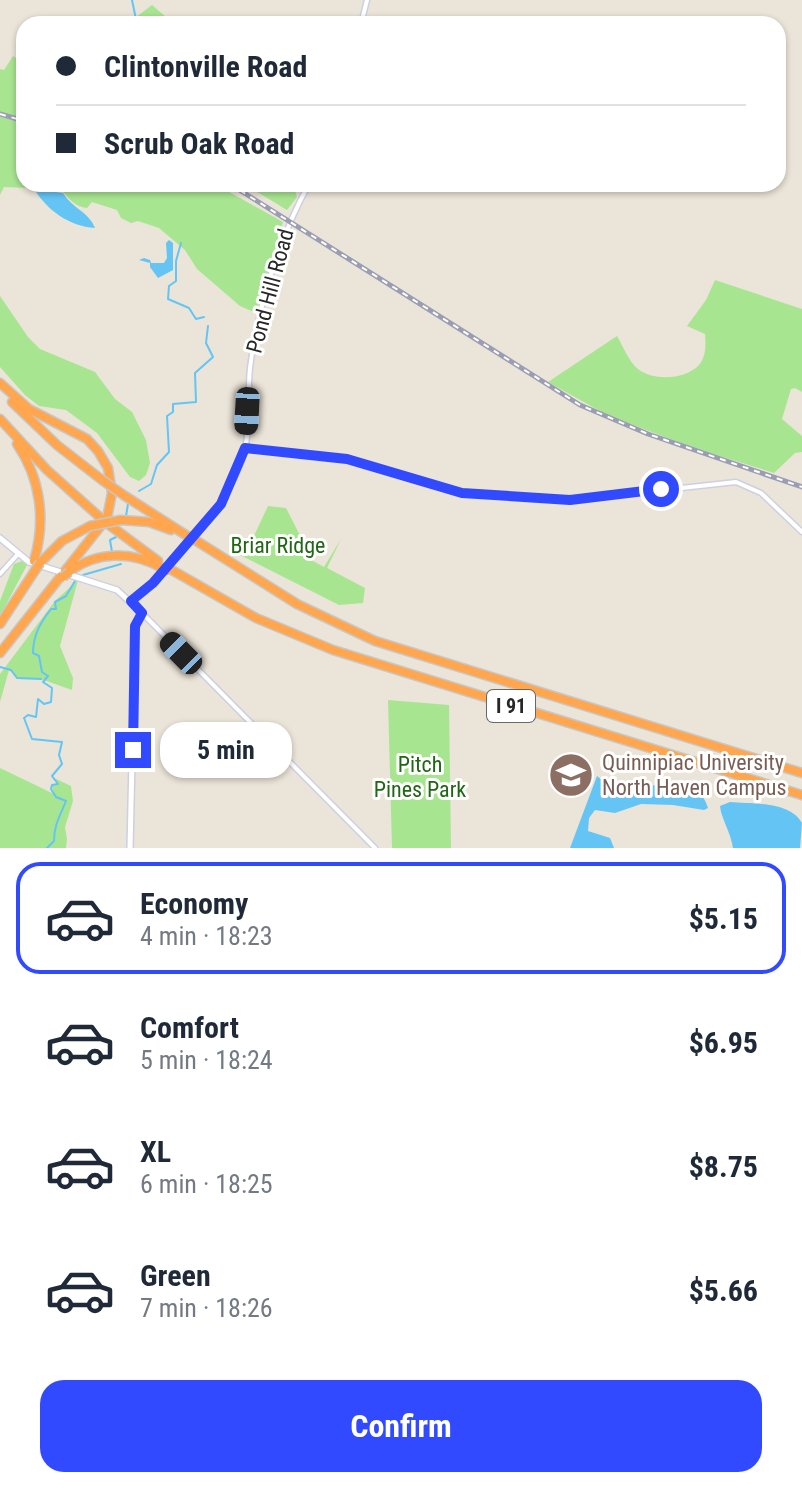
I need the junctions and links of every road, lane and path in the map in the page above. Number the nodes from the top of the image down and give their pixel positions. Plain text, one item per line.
1 (305, 192) edge
2 (0, 386) edge
3 (0, 419) edge
4 (14, 436) junction
5 (245, 448) junction
6 (802, 532) edge
7 (0, 538) edge
8 (190, 538) junction
9 (18, 554) junction
10 (35, 565) junction
11 (166, 568) junction
12 (0, 574) edge
13 (63, 575) junction
14 (131, 601) junction
15 (142, 613) junction
16 (0, 624) edge
17 (0, 653) edge
18 (802, 773) edge
19 (802, 795) edge
20 (130, 848) edge
21 (375, 848) edge

1 - 5 street, Pond Hill Road
2 - 8 highway, I 91, bridge
2 - 13 highway
3 - 4 highway, I 91
4 - 10 highway
4 - 11 highway, I 91
5 - 6 street
5 - 14 street, Pond Hill Road
7 - 9 main road
8 - 10 highway, bridge
8 - 18 highway, I 91
9 - 12 street
9 - 14 main road
10 - 16 highway
11 - 13 highway
11 - 19 highway, I 91
13 - 17 highway
14 - 15 main road
15 - 20 main road
15 - 21 street

